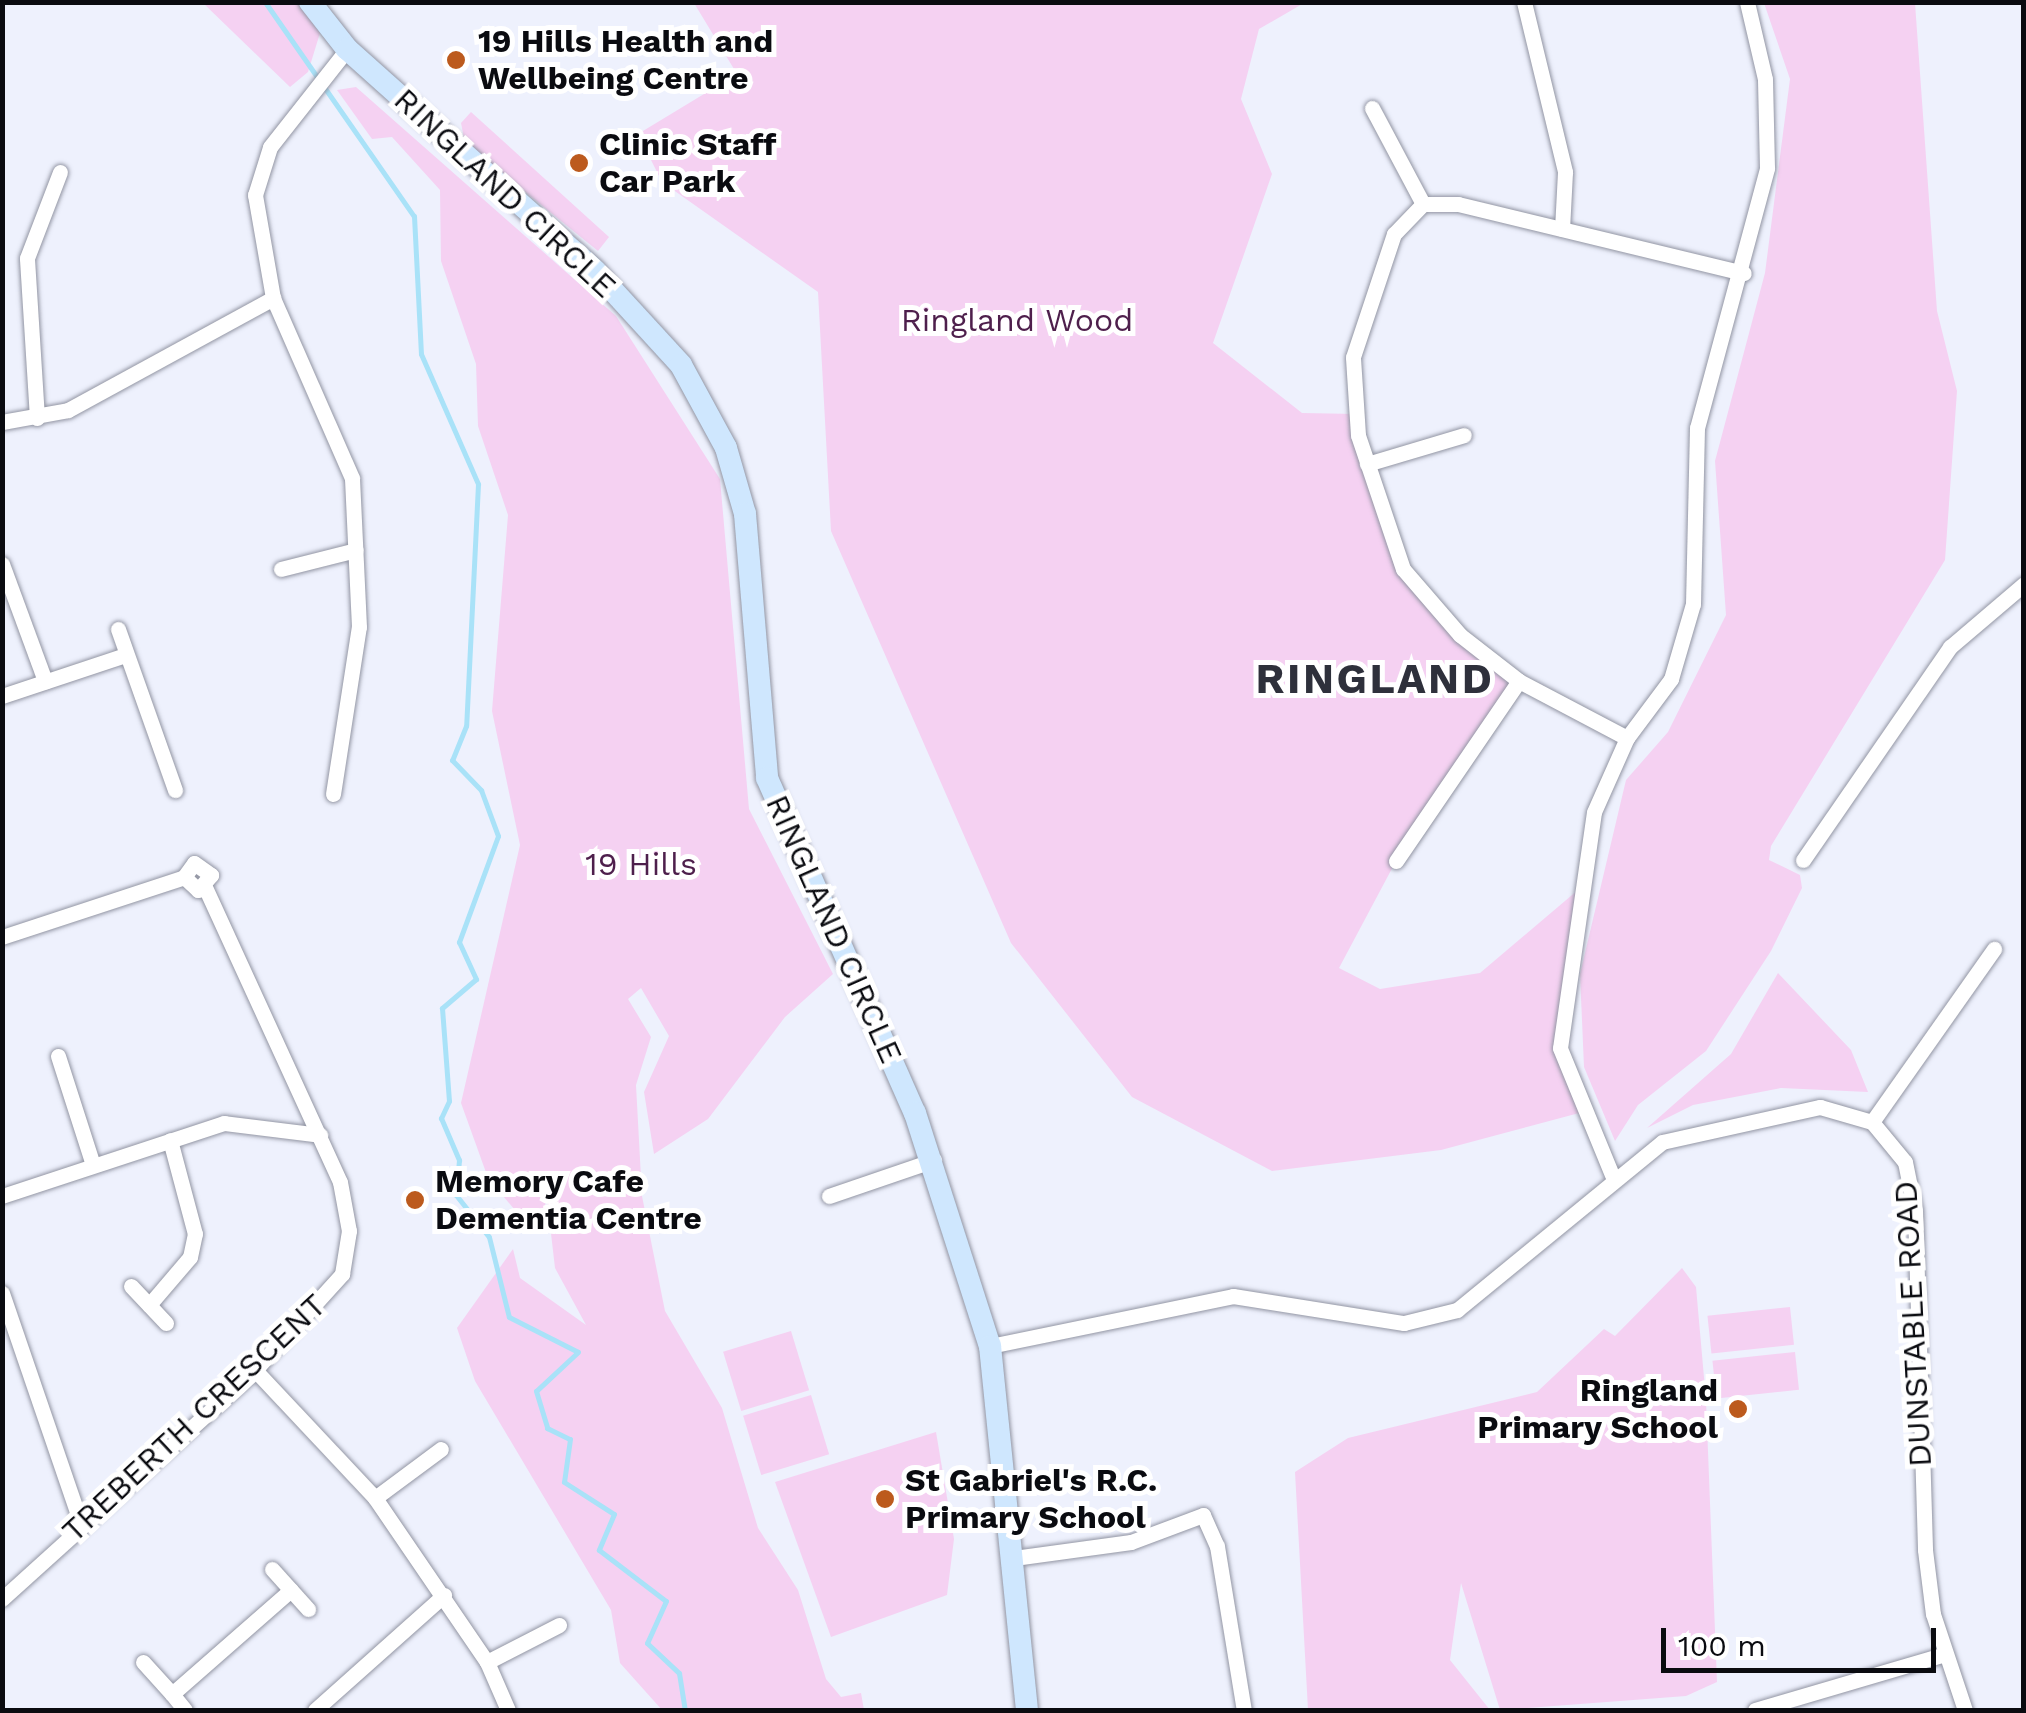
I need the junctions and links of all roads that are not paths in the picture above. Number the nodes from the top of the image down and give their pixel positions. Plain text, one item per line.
1 (310, 2) edge
2 (1524, 2) edge
3 (1747, 2) edge
4 (347, 48) junction
5 (1372, 108) dead end
6 (60, 172) dead end
7 (1423, 204) junction
8 (1562, 229) junction
9 (1744, 273) junction
10 (273, 298) junction
11 (37, 418) junction
12 (2, 422) edge
13 (1464, 435) dead end
14 (1367, 464) junction
15 (356, 550) junction
16 (2, 564) edge
17 (282, 569) dead end
18 (2024, 584) edge
19 (19, 619) junction
20 (2, 624) edge
21 (118, 629) dead end
22 (125, 654) junction
23 (46, 680) junction
24 (1520, 681) junction
25 (2, 696) edge
26 (1627, 738) junction
27 (175, 790) dead end
28 (332, 794) dead end
29 (1804, 860) dead end
30 (1396, 861) dead end
31 (184, 877) junction
32 (205, 888) junction
33 (2, 938) edge
34 (1994, 949) dead end
35 (58, 1056) dead end
36 (1872, 1122) junction
37 (320, 1135) junction
38 (170, 1140) junction
39 (934, 1160) junction
40 (93, 1166) junction
41 (1612, 1175) junction
42 (2, 1196) edge
43 (829, 1196) dead end
44 (130, 1286) dead end
45 (2, 1293) edge
46 (150, 1306) junction
47 (166, 1323) dead end
48 (990, 1346) junction
49 (254, 1370) junction
50 (441, 1449) dead end
51 (375, 1498) junction
52 (81, 1524) junction
53 (1014, 1558) junction
54 (272, 1569) dead end
55 (291, 1590) junction
56 (444, 1595) junction
57 (2, 1599) edge
58 (308, 1609) dead end
59 (559, 1626) dead end
60 (1944, 1654) junction
61 (143, 1662) dead end
62 (487, 1662) junction
63 (172, 1694) junction
64 (322, 1708) edge
65 (185, 1710) edge
66 (508, 1710) edge
67 (1027, 1710) edge
68 (1244, 1710) edge
69 (1756, 1710) edge
70 (1965, 1710) edge

1 - 4 street, RINGLAND CIRCLE
2 - 8 street
3 - 9 street
4 - 10 street
4 - 39 street, RINGLAND CIRCLE
5 - 7 street
6 - 11 street
7 - 8 street
7 - 14 street
8 - 9 street
9 - 26 street
10 - 11 street
10 - 15 street
11 - 12 street
13 - 14 street
14 - 24 street
15 - 17 street
15 - 28 street
16 - 19 street
18 - 29 street
19 - 20 street
19 - 23 street
21 - 22 street
22 - 23 street
22 - 27 street
23 - 25 street
24 - 26 street
24 - 30 street
26 - 41 street
31 - 32 street
31 - 32 street
31 - 33 street
32 - 37 street, TREBERTH CRESCENT
34 - 36 street
35 - 40 street
36 - 41 street
36 - 60 street, DUNSTABLE ROAD
37 - 38 street
37 - 49 street, TREBERTH CRESCENT
38 - 40 street
38 - 46 street
39 - 43 street
39 - 48 street, RINGLAND CIRCLE
40 - 42 street
41 - 48 street
44 - 46 street
45 - 52 street
46 - 47 street
48 - 53 street, RINGLAND CIRCLE
49 - 51 street
49 - 52 street, TREBERTH CRESCENT
50 - 51 street
51 - 56 street
52 - 57 street, TREBERTH CRESCENT
53 - 67 street, RINGLAND CIRCLE
53 - 68 street
54 - 55 street
55 - 58 street
55 - 63 street
56 - 62 street
56 - 64 street
59 - 62 street
60 - 69 street
60 - 70 street, DUNSTABLE ROAD
61 - 63 street
62 - 66 street
63 - 65 street

